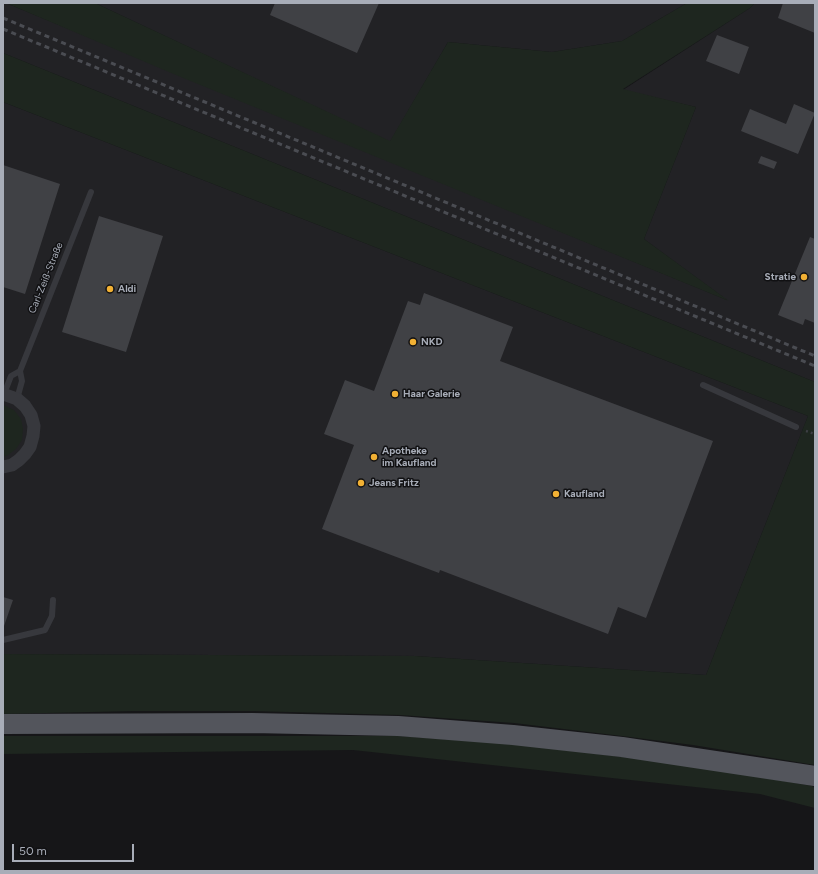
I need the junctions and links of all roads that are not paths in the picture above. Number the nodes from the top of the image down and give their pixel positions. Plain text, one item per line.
1 (91, 192) dead end
2 (20, 371) junction
3 (703, 385) dead end
4 (3, 394) edge
5 (17, 399) junction
6 (796, 427) dead end
7 (3, 467) edge
8 (53, 600) dead end
9 (3, 640) edge
10 (3, 724) edge
11 (815, 776) edge

1 - 2 lane, Carl-Zeiß-Straße
2 - 4 lane, Carl-Zeiß-Straße
2 - 5 lane, Carl-Zeiß-Straße
3 - 6 lane
4 - 5 street
5 - 7 street
8 - 9 lane
10 - 11 main road

